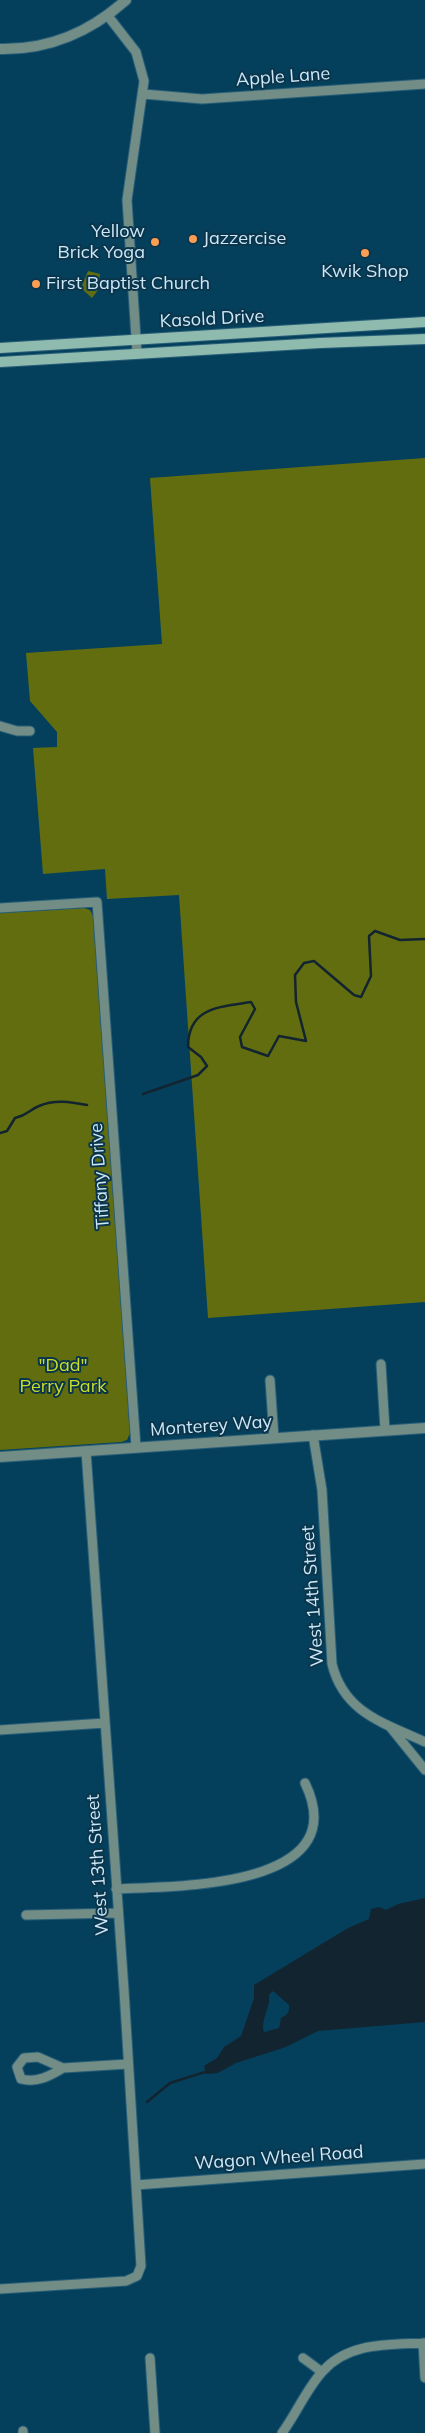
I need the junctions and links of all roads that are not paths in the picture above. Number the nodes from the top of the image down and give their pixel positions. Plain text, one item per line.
1 (126, 0) edge
2 (108, 16) junction
3 (0, 49) edge
4 (425, 84) edge
5 (142, 94) junction
6 (425, 322) edge
7 (136, 339) junction
8 (425, 339) edge
9 (0, 348) edge
10 (137, 353) junction
11 (0, 362) edge
12 (0, 726) edge
13 (30, 731) dead end
14 (0, 908) edge
15 (381, 1364) dead end
16 (270, 1380) dead end
17 (425, 1428) edge
18 (385, 1430) junction
19 (313, 1435) junction
20 (274, 1438) junction
21 (136, 1447) junction
22 (86, 1451) junction
23 (0, 1456) edge
24 (105, 1723) junction
25 (391, 1728) junction
26 (0, 1730) edge
27 (425, 1742) edge
28 (425, 1770) edge
29 (305, 1783) dead end
30 (116, 1889) junction
31 (118, 1913) junction
32 (26, 1915) dead end
33 (128, 2064) junction
34 (63, 2068) junction
35 (425, 2164) edge
36 (136, 2185) junction
37 (0, 2290) edge
38 (424, 2343) edge
39 (150, 2358) dead end
40 (303, 2358) dead end
41 (322, 2372) junction
42 (425, 2378) edge
43 (155, 2433) edge
44 (282, 2433) edge

1 - 2 street
2 - 3 street
2 - 5 street
4 - 5 street, Apple Lane
5 - 7 street
6 - 7 main road, Kasold Drive
7 - 9 main road, Kasold Drive
7 - 10 street
8 - 10 main road, Kasold Drive
10 - 11 main road, Kasold Drive
12 - 13 street
14 - 21 street, Tiffany Drive
15 - 18 street
16 - 20 street
17 - 18 street, Monterey Way
18 - 19 street, Monterey Way
19 - 20 street, Monterey Way
19 - 25 street, West 14th Street
20 - 21 street, Monterey Way
21 - 22 street, Monterey Way
22 - 23 street, Monterey Way
22 - 24 street, West 13th Street
24 - 26 street
24 - 30 street, West 13th Street
25 - 27 street, West 14th Street
25 - 28 street, West 14th Street
29 - 30 street
30 - 31 street, West 13th Street
31 - 32 street
31 - 33 street, West 13th Street
33 - 34 street
33 - 36 street, West 13th Street
34 - 34 street
35 - 36 street, Wagon Wheel Road
36 - 37 street, West 13th Street
38 - 41 street
38 - 42 street
39 - 43 street
40 - 41 street
41 - 44 street

